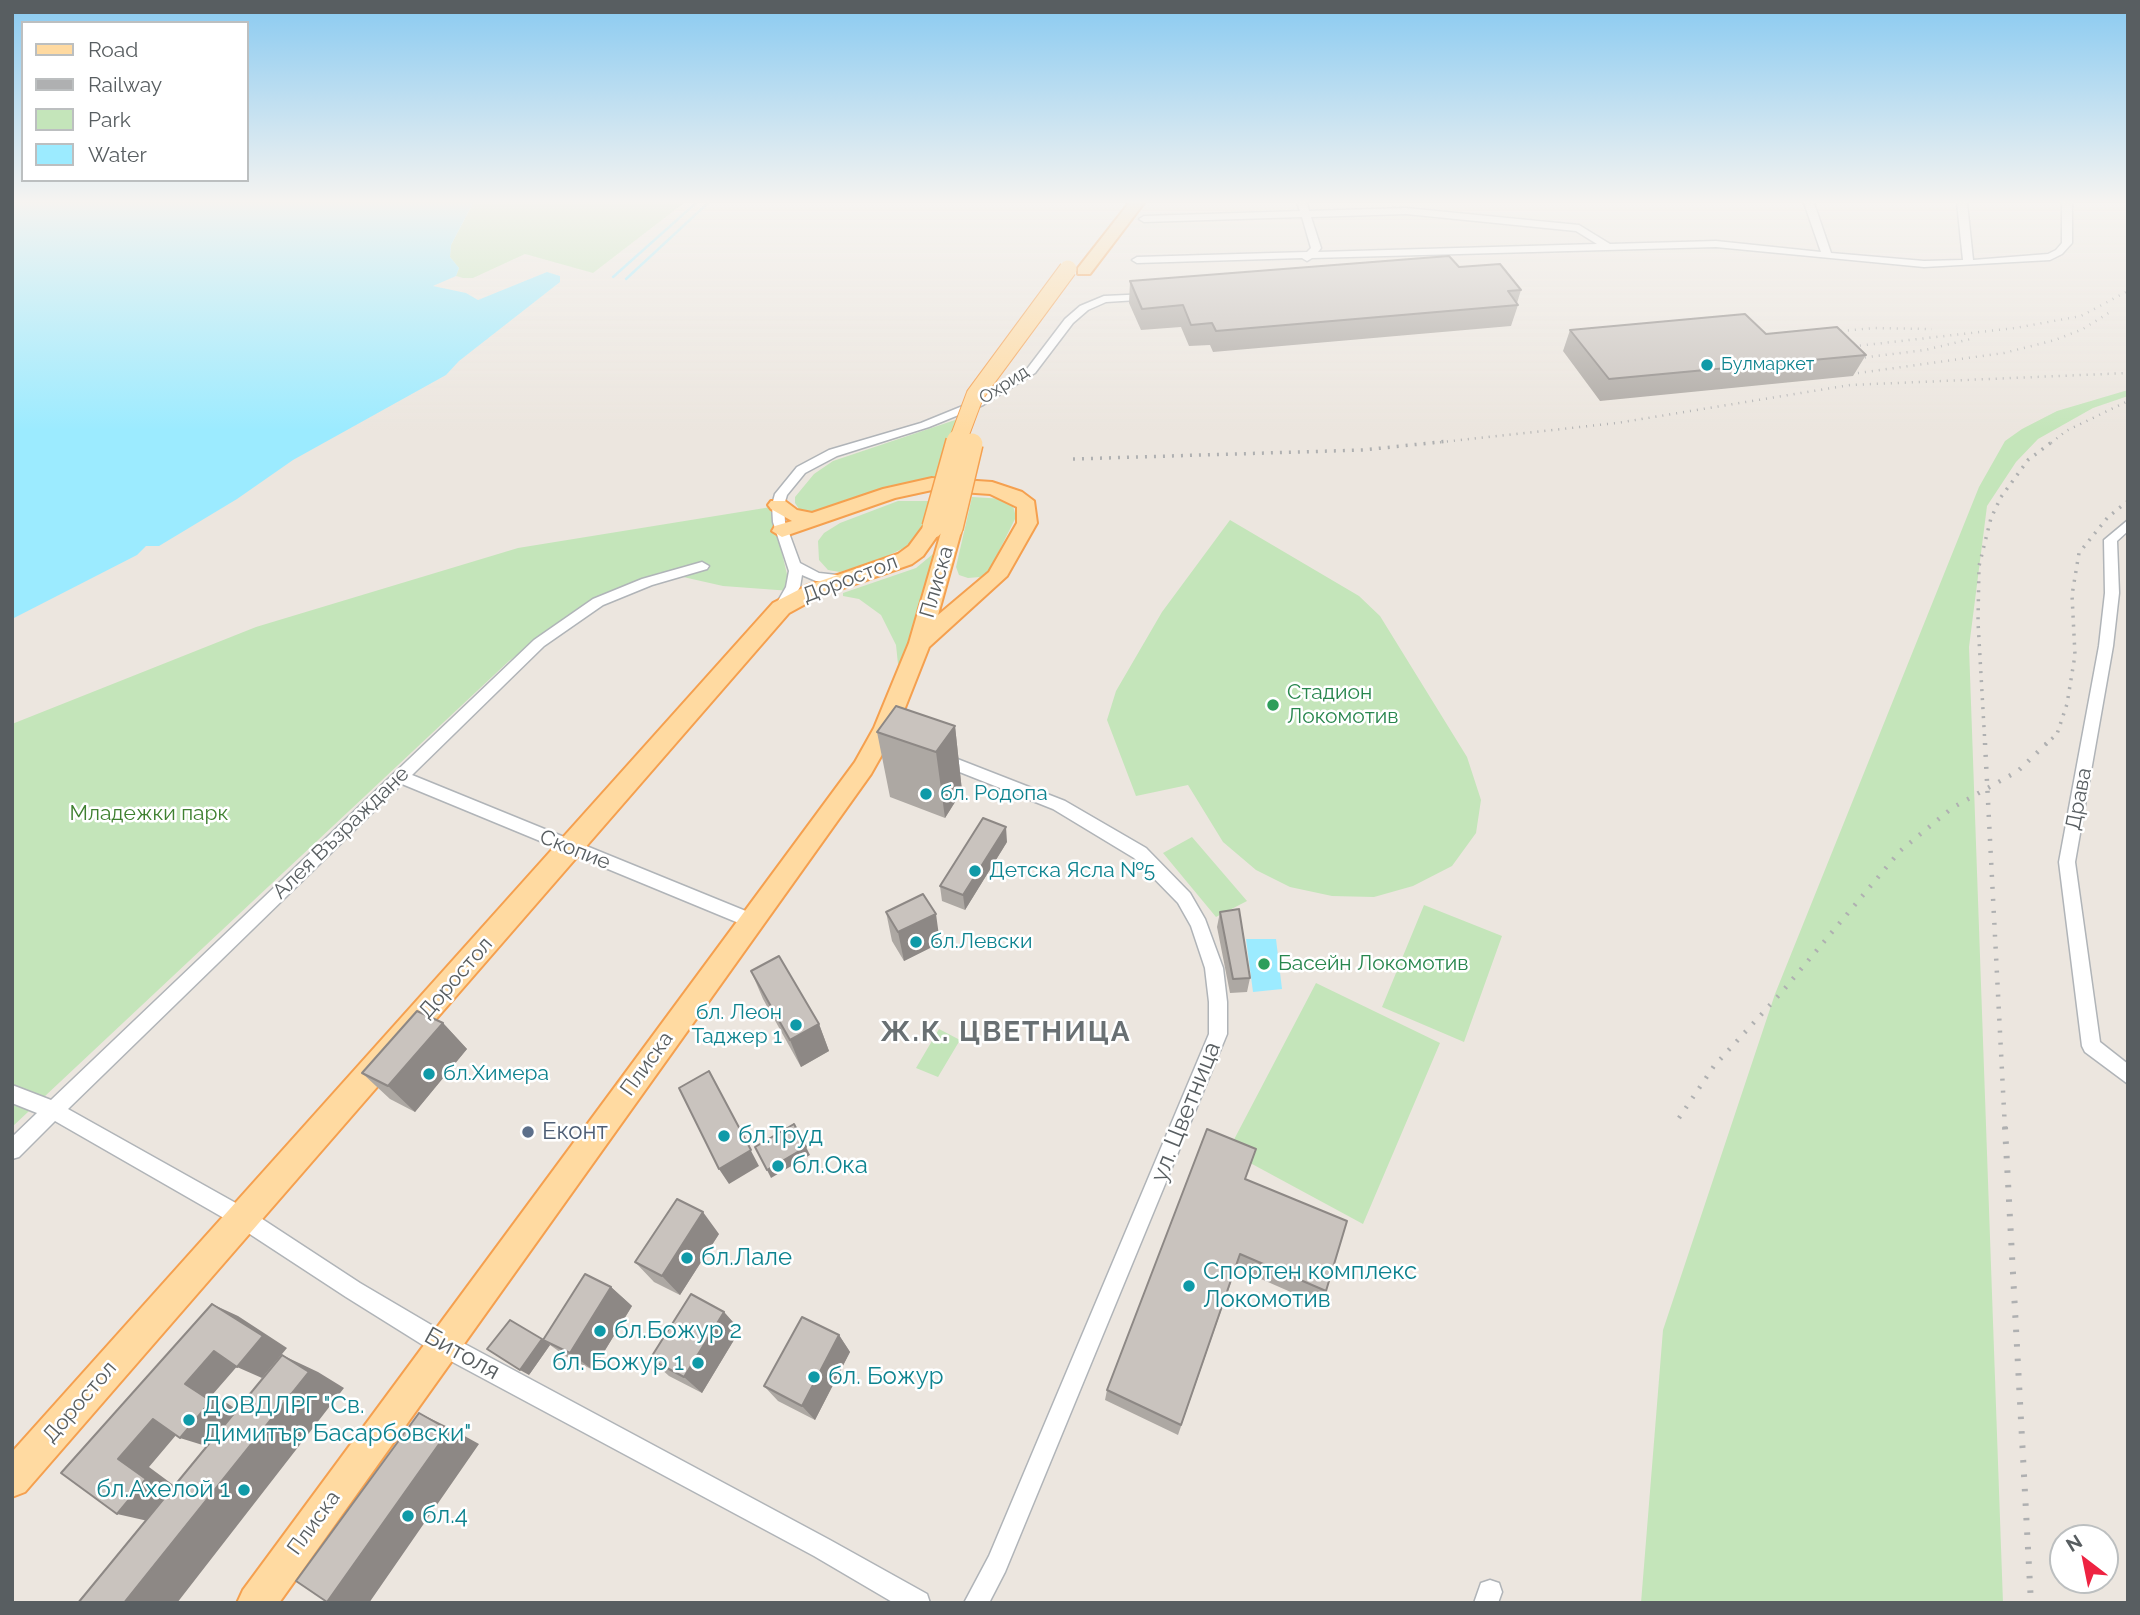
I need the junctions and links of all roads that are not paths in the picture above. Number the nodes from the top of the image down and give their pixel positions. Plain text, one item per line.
1 (1070, 278) edge
2 (1156, 296) edge
3 (778, 505) junction
4 (820, 518) junction
5 (2128, 524) edge
6 (943, 527) junction
7 (789, 549) junction
8 (702, 566) dead end
9 (939, 579) junction
10 (846, 580) junction
11 (985, 589) junction
12 (781, 608) junction
13 (920, 643) junction
14 (919, 750) edge
15 (400, 776) junction
16 (570, 848) junction
17 (752, 921) junction
18 (2123, 1072) edge
19 (12, 1094) edge
20 (53, 1110) junction
21 (12, 1150) edge
22 (243, 1218) junction
23 (442, 1344) junction
24 (12, 1479) edge
25 (256, 1603) edge
26 (918, 1603) edge
27 (976, 1603) edge

1 - 6 main road, Плиска, bridge
2 - 3 street, Охрид
3 - 4 main road
3 - 7 street
4 - 7 main road
4 - 11 main road
5 - 18 street, Драва
6 - 9 main road, Плиска
6 - 10 main road, Доростол
7 - 10 street
7 - 12 street
8 - 15 street, Алея Възраждане
9 - 11 main road
9 - 13 main road, Плиска
10 - 12 main road, Доростол
11 - 13 main road
12 - 16 main road, Доростол
13 - 17 main road, Плиска
14 - 27 street, ул. Цветница
15 - 16 street, Скопие
15 - 20 street, Алея Възраждане
16 - 17 street, Скопие
16 - 22 main road, Доростол
17 - 23 main road, Плиска
19 - 20 street, Битоля
20 - 21 street, Алея Възраждане
20 - 22 street, Битоля
22 - 23 street, Битоля
22 - 24 main road, Доростол
23 - 25 main road, Плиска
23 - 26 street, Битоля

